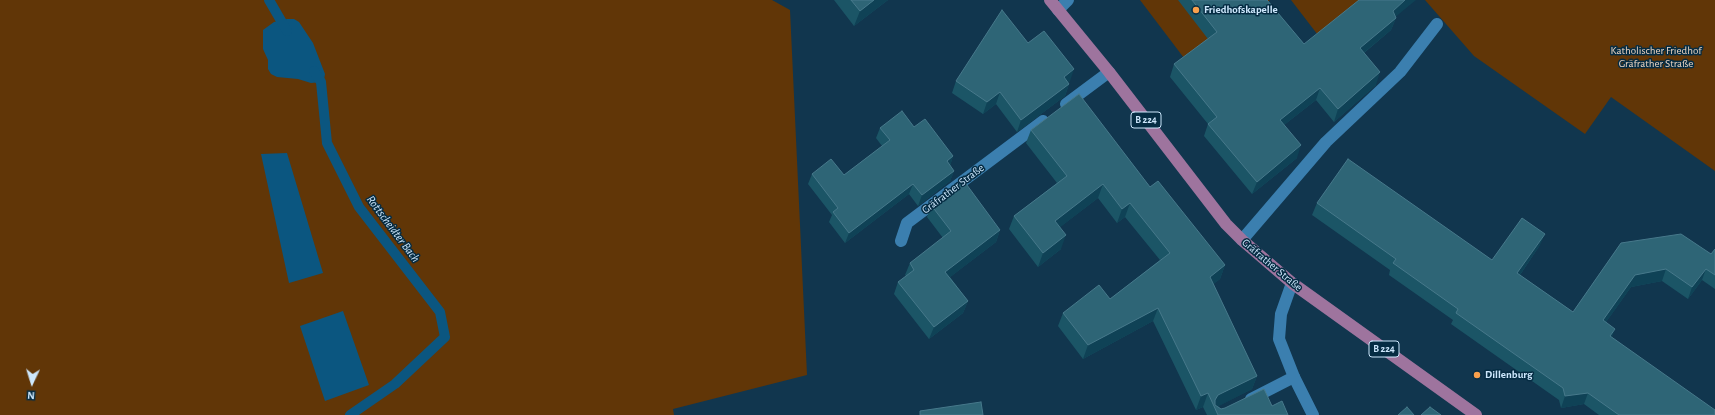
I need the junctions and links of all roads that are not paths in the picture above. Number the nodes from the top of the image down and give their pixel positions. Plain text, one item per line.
1 (1050, 0) edge
2 (1068, 0) edge
3 (1058, 10) junction
4 (1437, 24) dead end
5 (1109, 72) junction
6 (1242, 240) junction
7 (901, 241) dead end
8 (1292, 283) junction
9 (1294, 377) junction
10 (1238, 405) edge
11 (1313, 415) edge
12 (1476, 415) edge

1 - 3 main road, Gräfrather Straße / B 224
2 - 3 street
3 - 5 main road, Gräfrather Straße / B 224
4 - 6 street
5 - 6 main road, Gräfrather Straße / B 224
5 - 7 street, Gräfrather Straße
6 - 8 main road, Gräfrather Straße / B 224
8 - 9 street
8 - 12 main road, Gräfrather Straße / B 224
9 - 10 street
9 - 11 street

